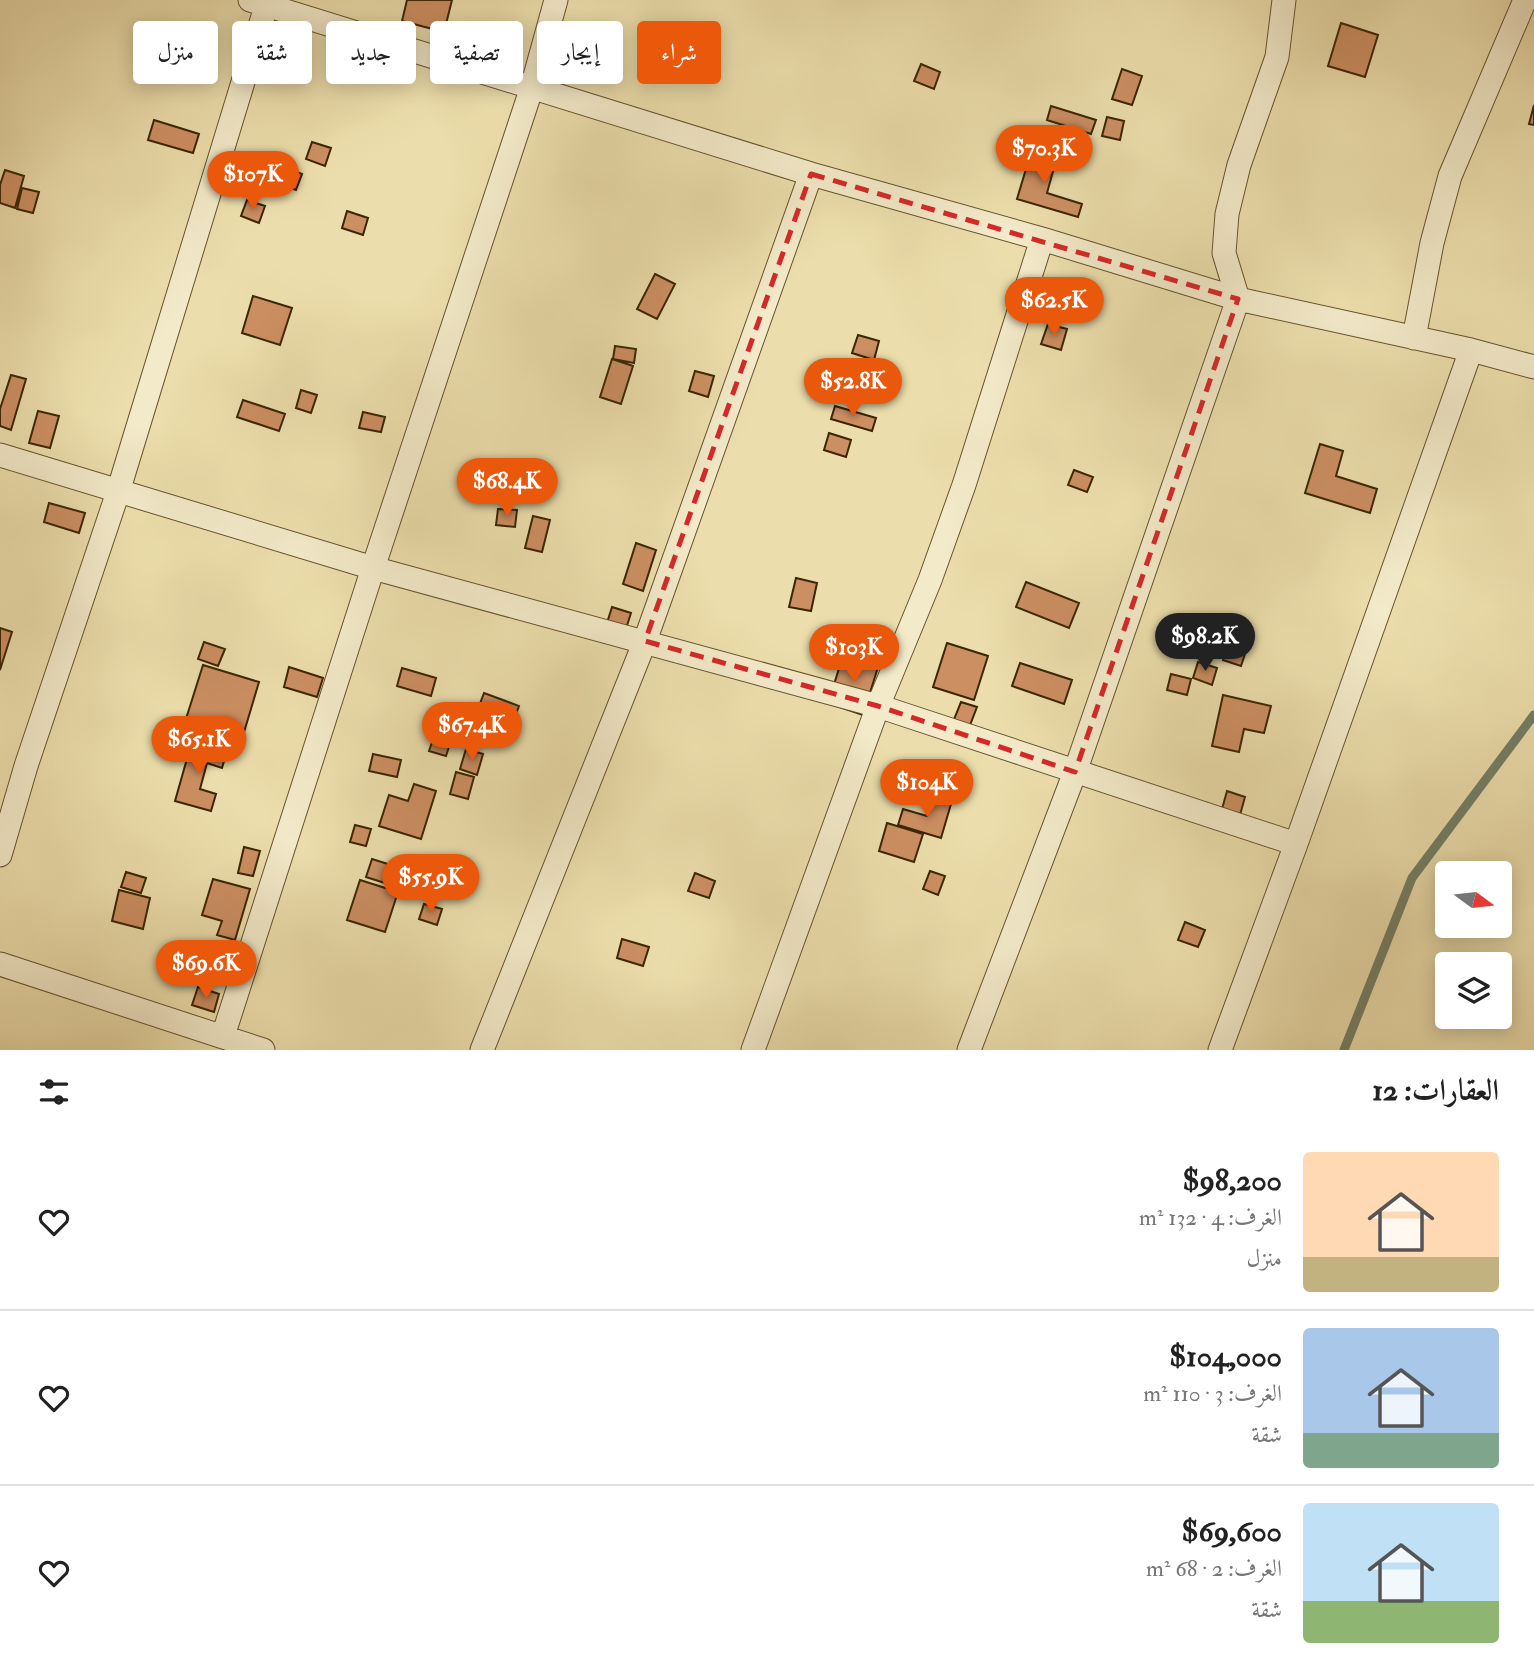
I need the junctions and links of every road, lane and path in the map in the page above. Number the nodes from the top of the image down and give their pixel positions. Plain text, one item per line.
1 (556, 0) edge
2 (1284, 0) edge
3 (1524, 0) edge
4 (262, 2) edge
5 (532, 87) junction
6 (811, 174) junction
7 (1042, 239) junction
8 (1238, 299) junction
9 (1414, 338) junction
10 (1471, 350) junction
11 (1534, 367) edge
12 (0, 455) edge
13 (118, 492) junction
14 (373, 568) junction
15 (645, 641) junction
16 (878, 706) junction
17 (1075, 772) junction
18 (1296, 844) junction
19 (0, 855) edge
20 (0, 964) edge
21 (223, 1036) junction
22 (263, 1050) edge
23 (482, 1050) edge
24 (753, 1050) edge
25 (969, 1050) edge
26 (1220, 1050) edge

1 - 5 street
2 - 8 street
3 - 9 street
4 - 5 street
4 - 13 street
5 - 6 street
5 - 14 street
6 - 7 street
6 - 15 street
7 - 8 street
7 - 16 street
8 - 9 street
8 - 17 street
9 - 10 street
10 - 11 street
10 - 18 street
12 - 13 street
13 - 14 street
13 - 19 street
14 - 15 street
14 - 21 street
15 - 16 street
15 - 23 street
16 - 17 street
16 - 24 street
17 - 18 street
17 - 25 street
18 - 26 street
20 - 21 street
21 - 22 street

